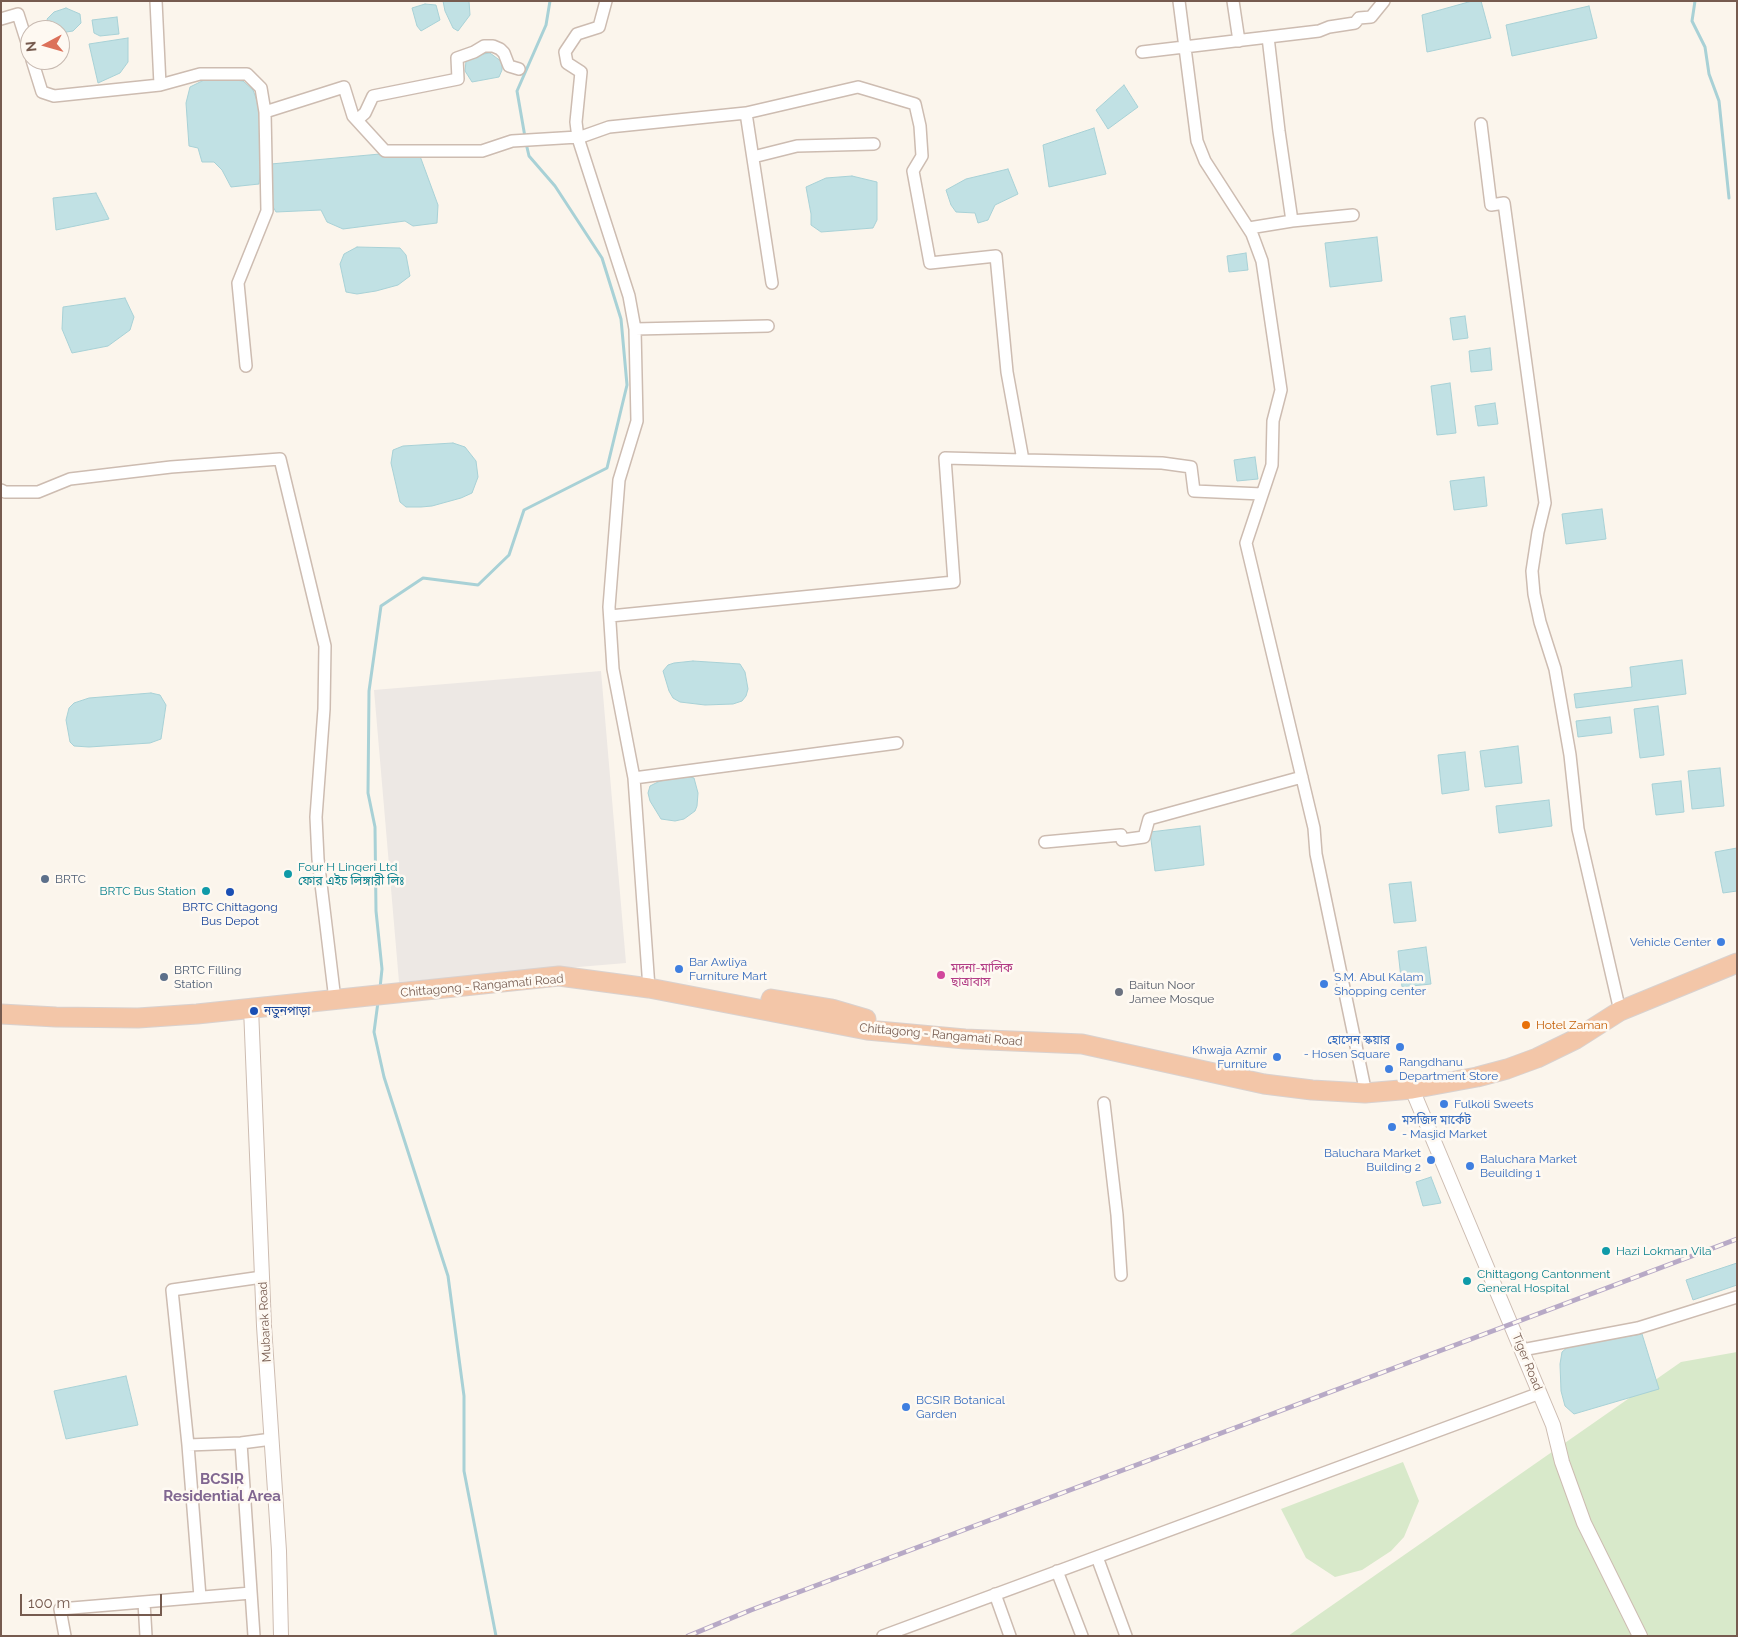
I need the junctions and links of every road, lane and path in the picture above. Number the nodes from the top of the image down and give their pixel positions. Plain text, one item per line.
1 (156, 1) edge
2 (606, 1) edge
3 (1179, 1) edge
4 (1233, 1) edge
5 (1384, 1) edge
6 (1, 19) edge
7 (20, 20) edge
8 (1268, 38) junction
9 (1239, 42) junction
10 (1184, 47) junction
11 (1142, 52) dead end
12 (519, 68) dead end
13 (35, 70) edge
14 (160, 85) junction
15 (265, 112) junction
16 (746, 113) junction
17 (356, 120) junction
18 (1481, 124) dead end
19 (578, 138) junction
20 (874, 144) dead end
21 (753, 156) junction
22 (1353, 215) dead end
23 (1292, 221) junction
24 (1249, 228) junction
25 (772, 284) dead end
26 (768, 326) dead end
27 (635, 329) junction
28 (246, 366) dead end
29 (1023, 460) junction
30 (1, 490) edge
31 (1262, 494) junction
32 (610, 616) junction
33 (898, 743) dead end
34 (1302, 777) junction
35 (634, 778) junction
36 (1045, 842) dead end
37 (1737, 952) edge
38 (1737, 963) edge
39 (648, 982) junction
40 (335, 996) junction
41 (1, 1002) edge
42 (251, 1008) junction
43 (1618, 1008) junction
44 (1, 1014) edge
45 (1365, 1088) junction
46 (1412, 1089) junction
47 (1104, 1102) dead end
48 (1121, 1275) dead end
49 (262, 1277) junction
50 (1737, 1297) edge
51 (1522, 1350) junction
52 (1540, 1392) junction
53 (272, 1439) junction
54 (241, 1443) junction
55 (188, 1445) junction
56 (1097, 1557) junction
57 (1057, 1571) junction
58 (251, 1593) junction
59 (995, 1594) junction
60 (200, 1597) junction
61 (144, 1602) junction
62 (65, 1636) edge
63 (146, 1636) edge
64 (254, 1636) edge
65 (281, 1636) edge
66 (883, 1636) edge
67 (1010, 1636) edge
68 (1082, 1636) edge
69 (1126, 1636) edge
70 (1640, 1636) edge

1 - 14 street
2 - 19 street
3 - 10 street
4 - 9 street
5 - 8 street
6 - 7 street
8 - 9 street
8 - 23 street
9 - 10 street
10 - 11 street
10 - 24 street
12 - 17 street
13 - 14 street
14 - 15 street
15 - 17 street
15 - 28 street
16 - 19 street
16 - 21 street
16 - 29 street
17 - 19 street
18 - 43 street
19 - 27 street
20 - 21 street
21 - 25 street
22 - 23 street
23 - 24 street
24 - 31 street
26 - 27 street
27 - 32 street
29 - 31 street
29 - 32 street
30 - 40 street
31 - 34 street
32 - 35 street
33 - 35 street
34 - 36 street
34 - 45 street
35 - 39 street
37 - 43 highway, Chittagong - Rangamati Road
38 - 43 highway, Chittagong - Rangamati Road
39 - 40 highway, Chittagong - Rangamati Road
39 - 45 highway, Chittagong - Rangamati Road
40 - 41 highway, Chittagong - Rangamati Road
40 - 42 highway, Chittagong - Rangamati Road
42 - 44 highway, Chittagong - Rangamati Road
42 - 49 street, Mubarak Road
43 - 45 highway, Chittagong - Rangamati Road
43 - 46 highway, Chittagong - Rangamati Road
45 - 46 highway, Chittagong - Rangamati Road
46 - 51 street, Tiger Road
47 - 48 street
49 - 53 street, Mubarak Road
49 - 55 street
50 - 51 street
51 - 52 street, Tiger Road
52 - 56 street
52 - 70 street, Tiger Road
53 - 54 street
53 - 65 street, Mubarak Road
54 - 55 street
54 - 58 street
55 - 60 street
56 - 57 street
56 - 69 street
57 - 59 street
57 - 68 street
58 - 60 street
58 - 64 street
59 - 66 street
59 - 67 street
60 - 61 street
61 - 62 street
61 - 63 street

